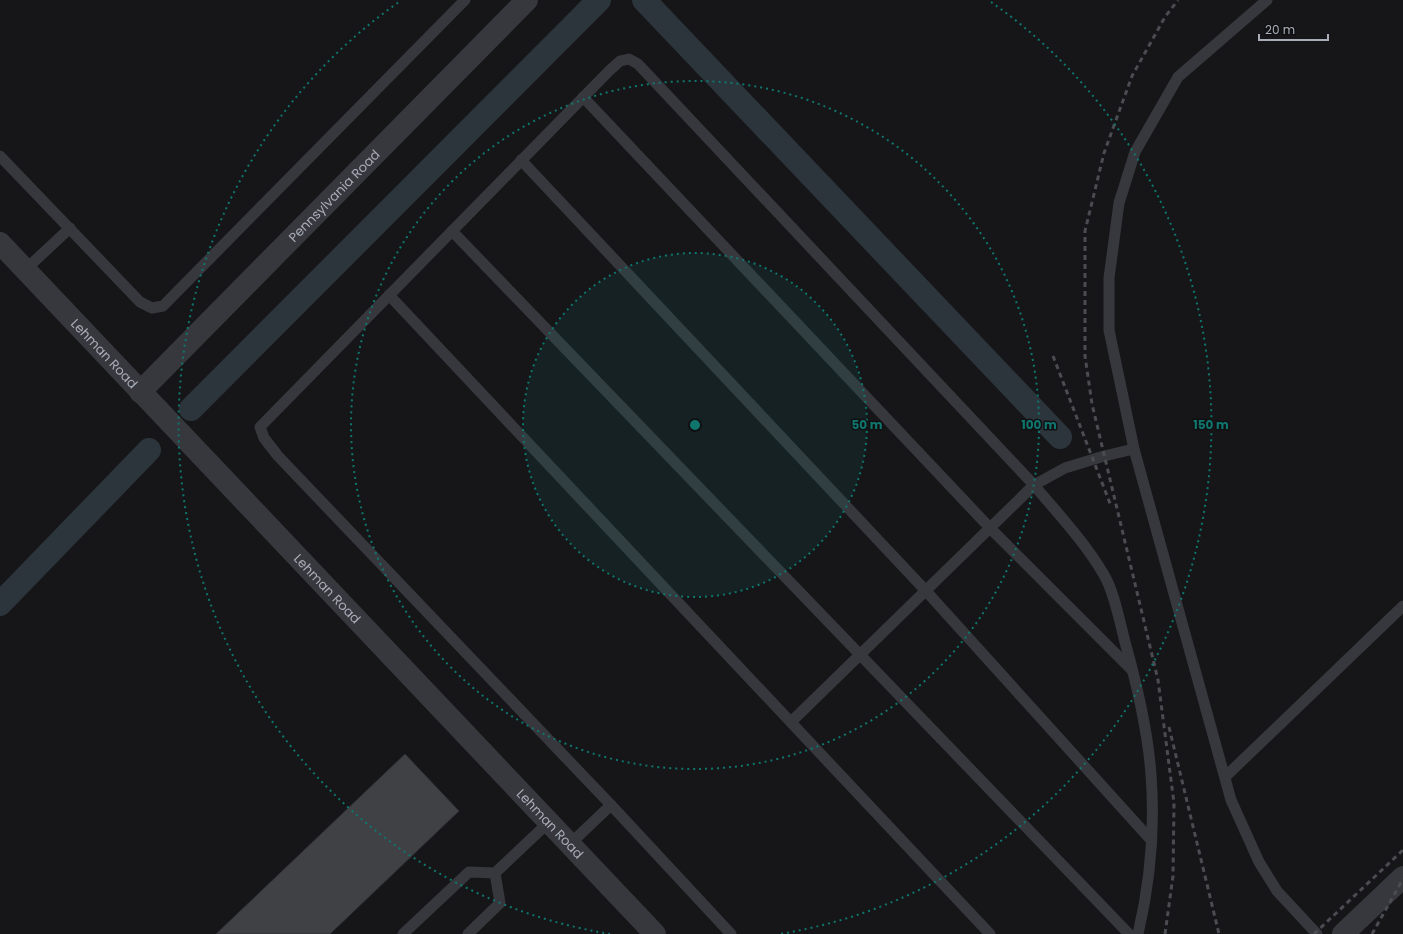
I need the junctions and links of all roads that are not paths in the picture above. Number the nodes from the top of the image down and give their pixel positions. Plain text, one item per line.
1 (465, 0) edge
2 (528, 0) edge
3 (1267, 0) edge
4 (583, 97) junction
5 (0, 156) edge
6 (521, 160) junction
7 (70, 228) junction
8 (452, 231) junction
9 (0, 244) edge
10 (25, 270) junction
11 (390, 295) junction
12 (140, 392) junction
13 (1134, 449) junction
14 (1034, 485) junction
15 (990, 528) junction
16 (926, 591) junction
17 (1403, 606) edge
18 (861, 654) junction
19 (1133, 671) junction
20 (791, 722) junction
21 (1224, 778) junction
22 (611, 805) junction
23 (549, 822) junction
24 (1151, 840) junction
25 (570, 844) junction
26 (494, 874) junction
27 (1403, 877) edge
28 (403, 934) edge
29 (468, 934) edge
30 (655, 934) edge
31 (731, 934) edge
32 (990, 934) edge
33 (1129, 934) edge
34 (1138, 934) edge
35 (1317, 934) edge
36 (1343, 934) edge

1 - 7 lane
2 - 12 street, Pennsylvania Road
3 - 13 lane
4 - 6 lane
4 - 14 lane
4 - 15 lane
5 - 7 lane
6 - 8 lane
6 - 16 lane
7 - 10 lane
8 - 11 lane
8 - 18 lane
9 - 10 street, Lehman Road
10 - 12 street, Lehman Road
11 - 20 lane
11 - 22 lane
12 - 23 street, Lehman Road
13 - 14 lane
13 - 21 lane
14 - 15 lane
14 - 19 lane
15 - 16 lane
15 - 19 lane
16 - 18 lane
16 - 24 lane
17 - 21 lane
18 - 20 lane
18 - 33 lane
19 - 24 lane
20 - 32 lane
21 - 35 lane
22 - 25 lane
22 - 31 lane
23 - 25 street, Lehman Road
23 - 26 lane
24 - 34 lane
25 - 30 street, Lehman Road
26 - 28 lane
26 - 29 lane
27 - 36 street

